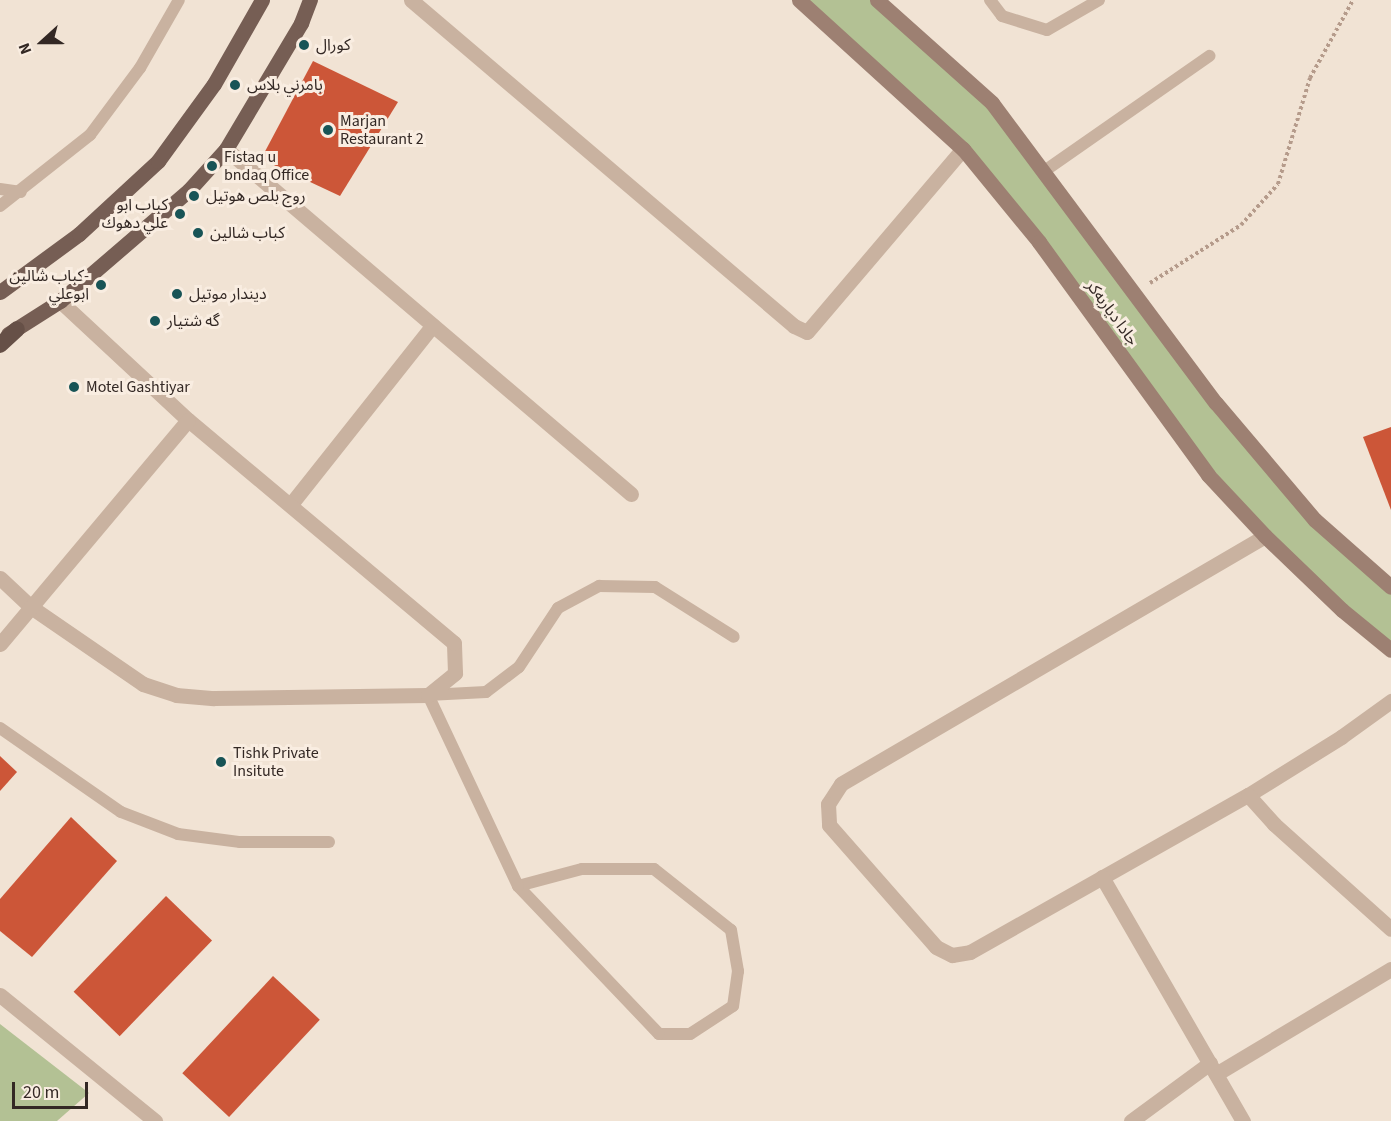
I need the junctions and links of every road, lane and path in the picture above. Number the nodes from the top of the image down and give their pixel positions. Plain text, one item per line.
1 (179, 0) edge
2 (262, 0) edge
3 (312, 0) edge
4 (411, 0) edge
5 (799, 0) edge
6 (878, 0) edge
7 (990, 0) edge
8 (1099, 0) edge
9 (1353, 0) edge
10 (1209, 56) dead end
11 (226, 149) junction
12 (963, 149) junction
13 (1043, 172) junction
14 (0, 189) edge
15 (21, 192) junction
16 (0, 206) edge
17 (0, 292) edge
18 (1134, 293) junction
19 (60, 301) junction
20 (433, 325) junction
21 (17, 329) junction
22 (0, 339) edge
23 (0, 345) edge
24 (188, 420) junction
25 (631, 494) dead end
26 (291, 504) junction
27 (1265, 536) junction
28 (0, 578) edge
29 (1391, 587) edge
30 (32, 607) junction
31 (734, 638) dead end
32 (0, 644) edge
33 (1391, 650) edge
34 (428, 695) junction
35 (1391, 701) edge
36 (0, 728) edge
37 (1248, 795) junction
38 (329, 842) dead end
39 (1102, 878) junction
40 (518, 886) junction
41 (1391, 929) edge
42 (1391, 969) edge
43 (0, 995) edge
44 (1213, 1069) junction
45 (155, 1121) edge
46 (1131, 1121) edge
47 (1243, 1121) edge

1 - 15 lane
2 - 17 main road
3 - 11 main road
4 - 12 street
5 - 12 main road, جادا دیاربه‌كر
6 - 13 main road, جادا دیاربه‌كر
7 - 8 lane
9 - 18 path
10 - 13 lane
11 - 19 main road
11 - 20 street
12 - 27 main road, جادا دیاربه‌كر
13 - 18 main road, جادا دیاربه‌كر
14 - 15 lane
15 - 16 lane
18 - 29 main road, جادا دیاربه‌كر
19 - 21 main road
19 - 24 street
20 - 25 street
20 - 26 street
21 - 22 main road
21 - 23 highway
24 - 26 street
24 - 30 street
26 - 34 street
27 - 33 main road, جادا دیاربه‌كر
27 - 39 street
28 - 30 street
30 - 32 street
30 - 34 street
31 - 34 lane
34 - 40 lane
35 - 37 street
36 - 38 lane
37 - 39 street
37 - 41 street
39 - 44 street
40 - 40 lane
42 - 44 street
43 - 45 street
44 - 46 street
44 - 47 street

